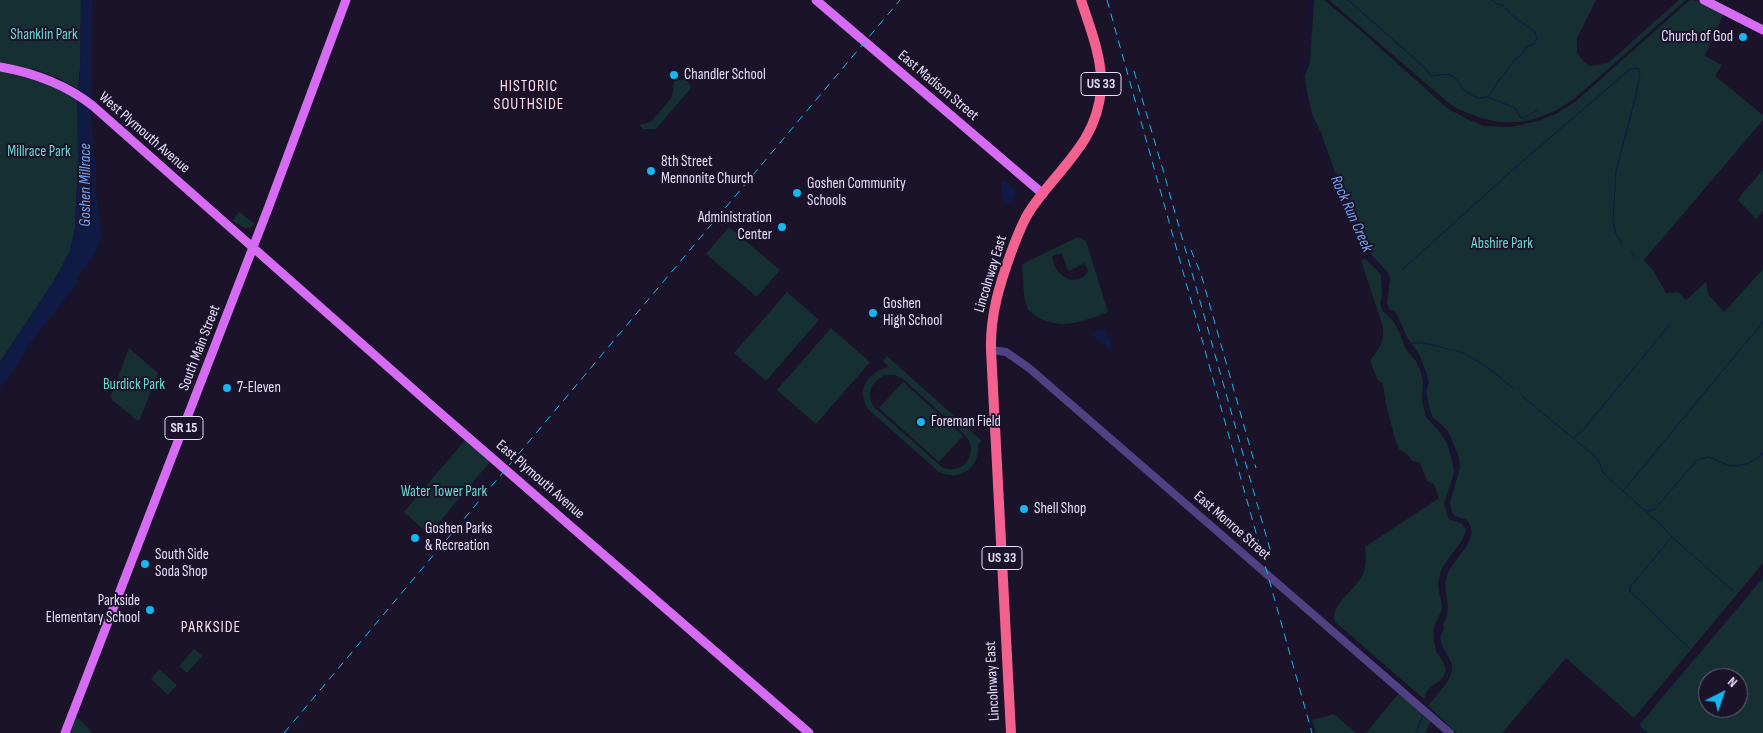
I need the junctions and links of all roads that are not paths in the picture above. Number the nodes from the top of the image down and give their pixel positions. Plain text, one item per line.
1 (346, 0) edge
2 (816, 0) edge
3 (1081, 0) edge
4 (1704, 0) edge
5 (1763, 30) edge
6 (0, 68) edge
7 (1043, 194) junction
8 (253, 248) junction
9 (991, 350) junction
10 (65, 733) edge
11 (809, 733) edge
12 (1011, 733) edge
13 (1450, 733) edge

1 - 8 main road, South Main Street / SR 15
2 - 7 main road, East Madison Street
3 - 7 highway, Lincolnway East / US 33
4 - 5 main road
6 - 8 main road, West Plymouth Avenue
7 - 9 highway, Lincolnway East / US 33
8 - 10 main road, South Main Street / SR 15
8 - 11 main road, East Plymouth Avenue
9 - 12 highway, Lincolnway East / US 33
9 - 13 street, East Monroe Street

